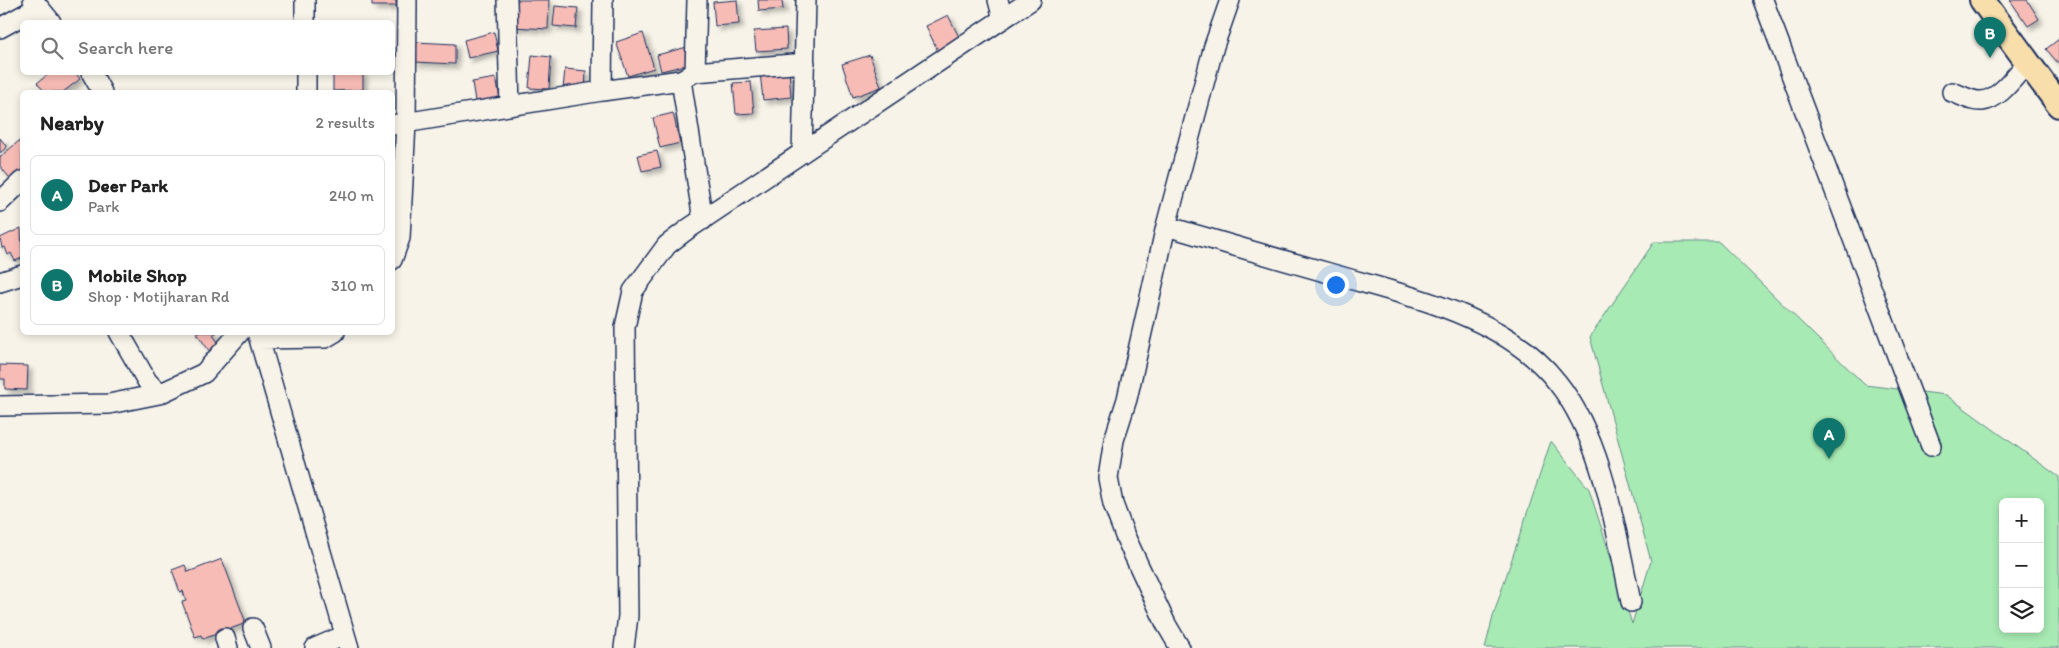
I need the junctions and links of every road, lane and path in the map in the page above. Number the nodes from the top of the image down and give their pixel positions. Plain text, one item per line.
1 (305, 0) edge
2 (407, 0) edge
3 (507, 0) edge
4 (603, 0) edge
5 (697, 0) edge
6 (806, 0) edge
7 (998, 0) edge
8 (1031, 0) edge
9 (1230, 0) edge
10 (1763, 0) edge
11 (1983, 1) edge
12 (35, 3) edge
13 (1002, 19) junction
14 (49, 20) edge
15 (305, 20) edge
16 (0, 28) edge
17 (2028, 62) junction
18 (805, 63) junction
19 (93, 75) edge
20 (306, 75) edge
21 (688, 76) junction
22 (101, 90) edge
23 (306, 90) edge
24 (602, 91) junction
25 (1952, 92) dead end
26 (2059, 105) edge
27 (510, 106) junction
28 (399, 124) edge
29 (802, 153) junction
30 (20, 183) edge
31 (0, 202) edge
32 (703, 220) junction
33 (1166, 226) junction
34 (395, 252) edge
35 (20, 276) edge
36 (0, 282) edge
37 (121, 335) edge
38 (237, 335) edge
39 (330, 335) edge
40 (258, 336) edge
41 (159, 394) junction
42 (0, 406) edge
43 (1931, 446) dead end
44 (1631, 602) dead end
45 (253, 628) dead end
46 (347, 642) edge
47 (261, 648) edge
48 (315, 648) edge
49 (624, 648) edge
50 (1180, 648) edge

1 - 15 street
2 - 28 street
3 - 27 street
4 - 24 street
5 - 21 street
6 - 18 street
7 - 13 street
8 - 13 street
9 - 33 street
10 - 43 street
11 - 17 main road
12 - 14 street
12 - 16 street
13 - 29 street
17 - 25 street
17 - 26 main road
18 - 21 street
18 - 29 street
19 - 22 street
20 - 23 street
21 - 24 street
21 - 32 street
24 - 27 street
27 - 28 street
28 - 34 street
29 - 32 street
30 - 31 street
32 - 49 street
33 - 44 street
33 - 50 street
35 - 36 street
37 - 41 street
38 - 41 street
39 - 40 street
40 - 46 street
41 - 42 street
45 - 47 street
46 - 48 street

